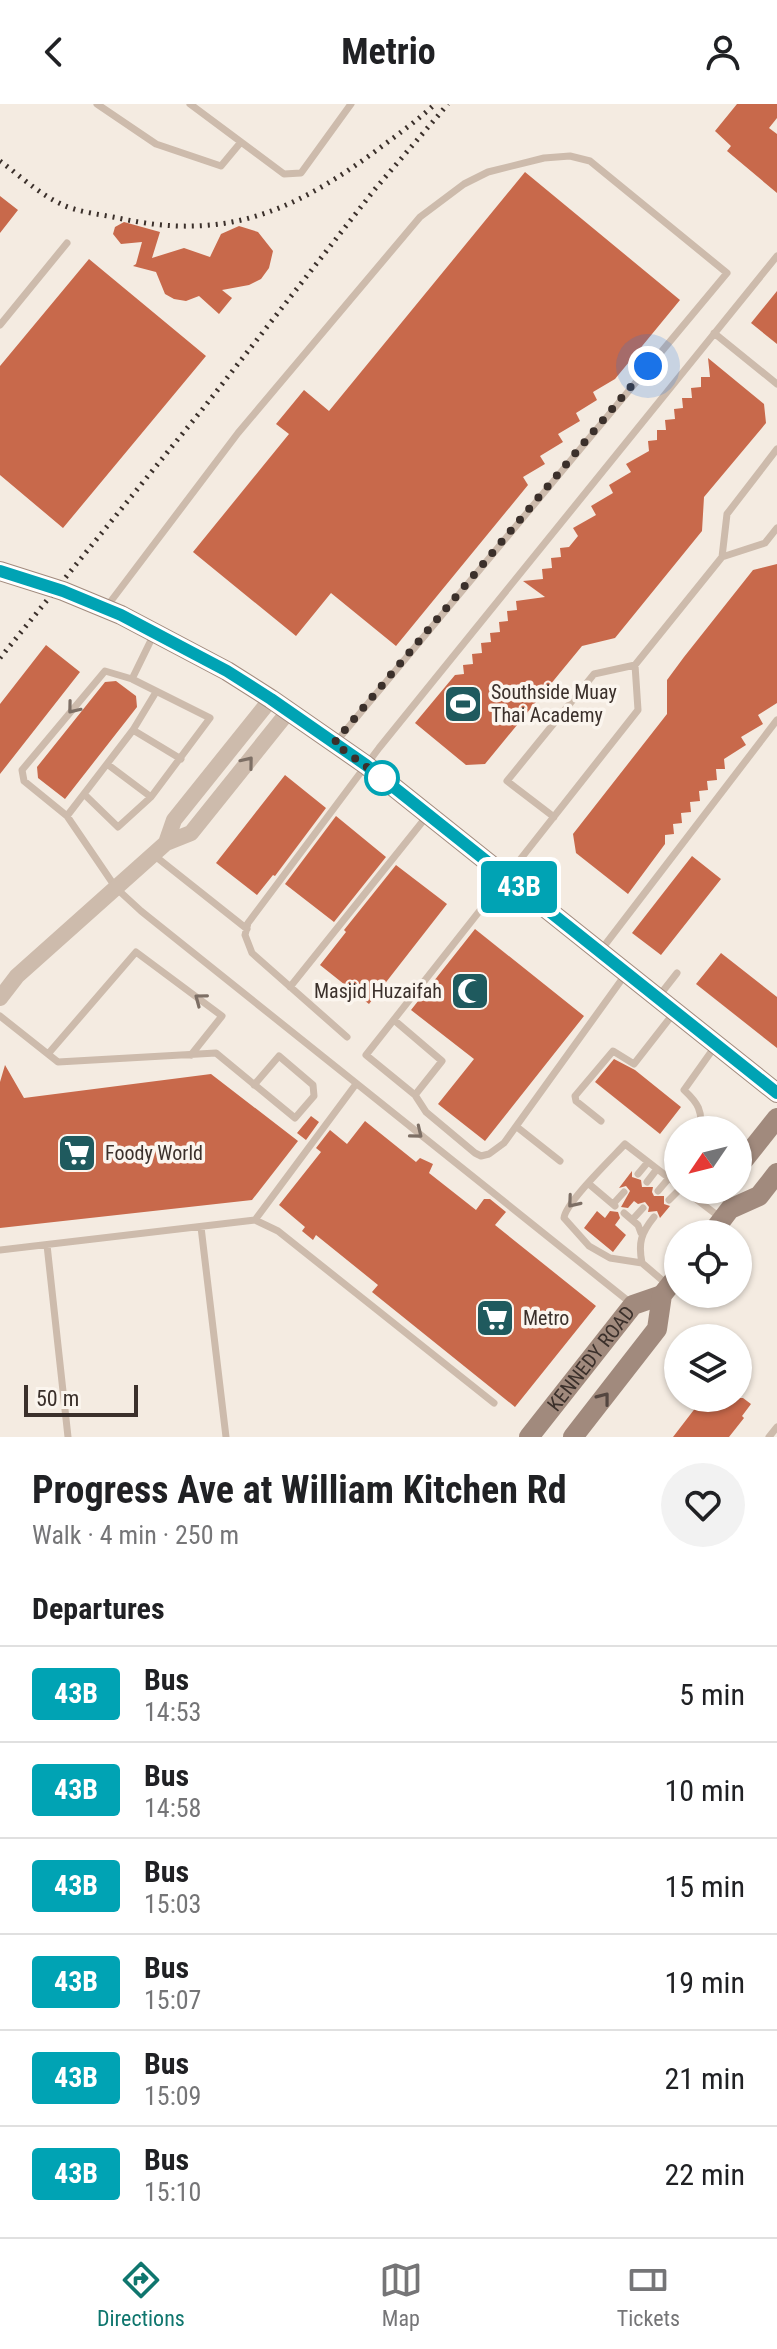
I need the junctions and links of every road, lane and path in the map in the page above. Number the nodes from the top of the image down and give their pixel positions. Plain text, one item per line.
1 (97, 104) edge
2 (190, 104) edge
3 (351, 104) edge
4 (241, 142) junction
5 (67, 243) dead end
6 (777, 256) edge
7 (0, 325) edge
8 (714, 333) junction
9 (777, 384) edge
10 (777, 449) edge
11 (777, 528) edge
12 (722, 557) junction
13 (0, 571) edge
14 (106, 608) junction
15 (155, 632) junction
16 (635, 665) junction
17 (132, 679) junction
18 (156, 692) junction
19 (271, 699) junction
20 (288, 712) junction
21 (777, 720) edge
22 (133, 730) junction
23 (334, 743) junction
24 (181, 759) junction
25 (107, 764) junction
26 (366, 765) junction
27 (84, 794) junction
28 (151, 797) junction
29 (428, 814) junction
30 (67, 816) junction
31 (554, 817) junction
32 (159, 849) junction
33 (507, 878) junction
34 (116, 888) junction
35 (247, 929) junction
36 (600, 952) junction
37 (626, 973) junction
38 (677, 973) dead end
39 (290, 987) junction
40 (0, 998) edge
41 (658, 998) junction
42 (674, 1012) junction
43 (0, 1016) edge
44 (394, 1020) junction
45 (347, 1037) dead end
46 (716, 1045) junction
47 (48, 1054) junction
48 (191, 1055) junction
49 (356, 1084) junction
50 (254, 1085) junction
51 (777, 1093) edge
52 (415, 1095) junction
53 (702, 1116) edge
54 (777, 1118) edge
55 (601, 1121) dead end
56 (517, 1127) junction
57 (752, 1149) edge
58 (560, 1161) dead end
59 (648, 1162) junction
60 (657, 1169) junction
61 (777, 1173) edge
62 (638, 1174) dead end
63 (664, 1174) edge
64 (647, 1182) dead end
65 (589, 1184) junction
66 (664, 1184) edge
67 (658, 1191) dead end
68 (624, 1192) dead end
69 (643, 1208) dead end
70 (624, 1213) dead end
71 (723, 1213) edge
72 (654, 1217) dead end
73 (255, 1220) junction
74 (632, 1220) junction
75 (201, 1227) junction
76 (641, 1233) junction
77 (47, 1245) junction
78 (0, 1250) edge
79 (642, 1263) junction
80 (664, 1280) edge
81 (664, 1288) edge
82 (633, 1305) junction
83 (664, 1305) edge
84 (494, 1403) dead end
85 (777, 1427) edge
86 (68, 1437) edge
87 (226, 1437) edge
88 (529, 1437) edge
89 (573, 1437) edge
90 (769, 1437) edge

1 - 4 lane
2 - 4 lane
3 - 4 lane
5 - 7 lane
6 - 8 lane
8 - 9 lane
8 - 26 lane
10 - 12 lane
11 - 12 lane
12 - 16 lane
13 - 14 main road
14 - 15 main road
14 - 23 lane
15 - 17 lane
15 - 19 main road
16 - 31 lane
16 - 31 lane
17 - 18 lane
17 -> 30 lane
18 - 22 lane
18 - 24 lane
19 - 20 main road
19 - 32 street
20 - 23 main road
32 -> 20 street
21 - 36 lane
22 - 24 lane
22 - 25 lane
23 - 26 main road
24 - 28 lane
25 - 27 lane
25 - 28 lane
26 - 29 main road
26 - 35 lane
27 - 28 lane
27 - 30 lane
29 - 33 main road
29 - 39 lane
30 - 34 lane
31 - 33 lane
32 - 34 street
32 - 35 lane
33 - 36 main road
33 - 44 lane
34 - 40 street
34 - 49 lane
35 - 39 lane
36 - 37 main road
37 - 41 main road
37 - 56 lane
38 - 41 lane
39 - 45 lane
41 - 42 main road
42 - 46 main road
42 - 55 lane
43 - 47 lane
44 - 52 lane
44 - 52 lane
46 - 51 main road
46 - 53 lane
47 - 48 lane
48 -> 47 lane
48 - 50 lane
49 - 73 lane
49 -> 82 lane
50 - 50 lane
52 - 56 lane
54 - 57 main road
56 - 58 lane
59 - 60 lane
59 - 62 lane
59 - 65 lane
60 - 63 lane
60 - 64 lane
61 - 71 main road
65 - 68 lane
65 -> 79 lane
66 - 67 lane
69 - 74 lane
70 - 74 lane
72 - 76 lane
73 - 75 lane
73 - 84 lane
74 - 76 lane
75 - 77 lane
75 - 87 lane
76 - 79 lane
77 - 78 lane
77 - 86 lane
79 - 80 lane
81 - 82 main road, KENNEDY ROAD
82 - 88 main road, KENNEDY ROAD
89 -> 83 main road, KENNEDY ROAD
85 - 90 lane

